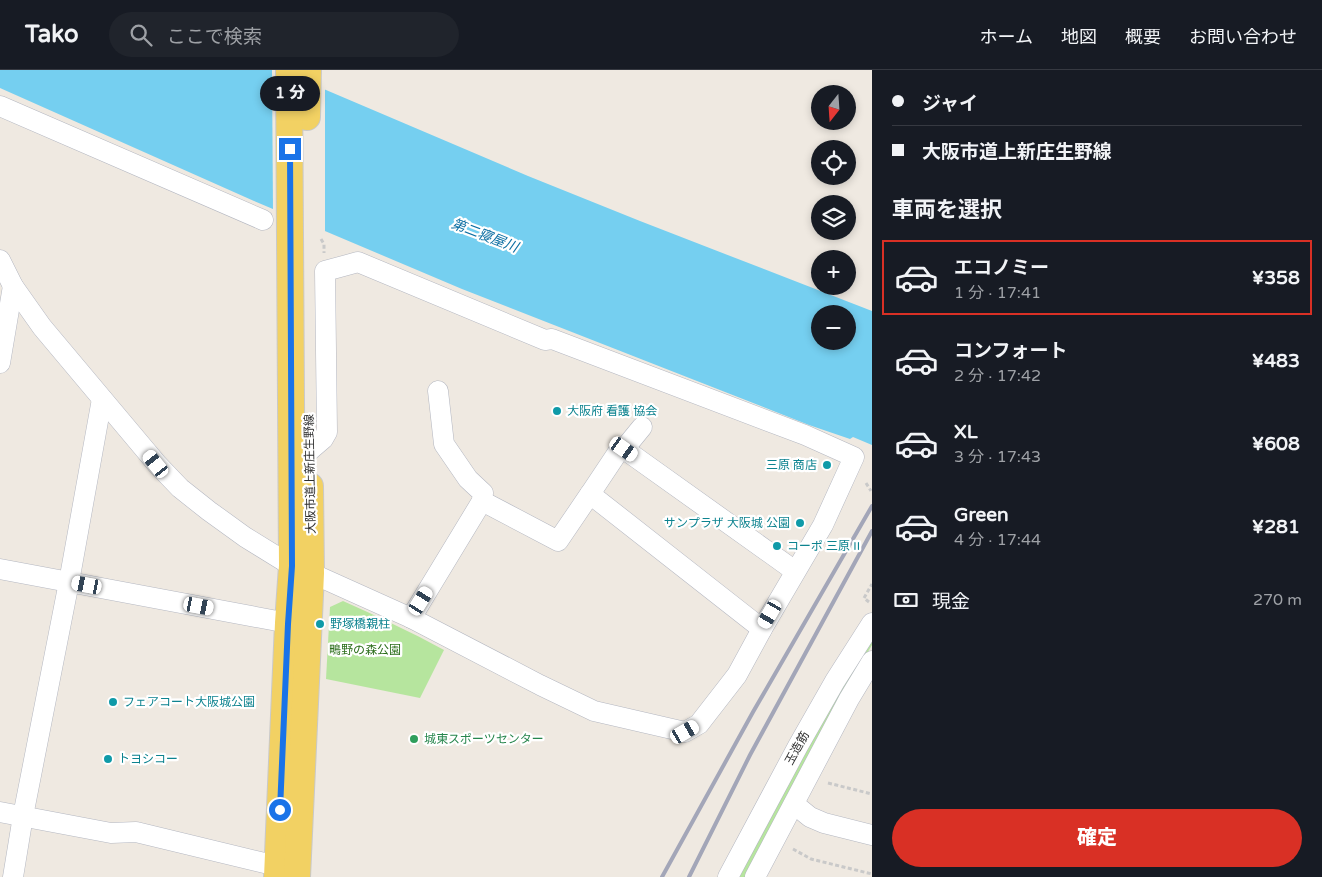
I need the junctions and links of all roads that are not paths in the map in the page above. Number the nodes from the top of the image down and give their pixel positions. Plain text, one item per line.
1 (289, 70) edge
2 (308, 70) edge
3 (0, 106) edge
4 (262, 220) dead end
5 (0, 260) edge
6 (13, 286) junction
7 (0, 363) edge
8 (438, 391) dead end
9 (102, 399) junction
10 (300, 424) junction
11 (642, 427) dead end
12 (624, 449) junction
13 (309, 450) junction
14 (590, 494) junction
15 (482, 501) junction
16 (0, 569) edge
17 (302, 569) junction
18 (795, 571) junction
19 (69, 582) junction
20 (410, 618) junction
21 (872, 623) edge
22 (288, 624) junction
23 (762, 629) junction
24 (872, 661) edge
25 (794, 804) junction
26 (0, 812) edge
27 (23, 816) junction
28 (872, 835) edge
29 (284, 873) edge
30 (14, 877) edge
31 (728, 877) edge
32 (755, 877) edge

1 - 10 main road, 大阪市道上新庄生野線
2 - 10 main road, 大阪市道上新庄生野線
3 - 4 street
5 - 6 street
6 - 7 street
6 - 9 street
8 - 15 street
9 - 17 street
9 - 19 street
10 - 13 main road, 大阪市道上新庄生野線
10 - 17 main road, 大阪市道上新庄生野線
11 - 12 street
12 - 14 street
12 - 18 street
13 - 17 main road, 大阪市道上新庄生野線
13 - 18 street
14 - 15 street
14 - 23 street
15 - 20 street
16 - 19 street
17 - 20 street
17 - 22 main road, 大阪市道上新庄生野線
17 - 29 main road, 大阪市道上新庄生野線
18 - 23 street
19 - 22 street
19 - 27 street
20 - 23 street
21 - 31 street, 玉造筋
22 - 29 main road, 大阪市道上新庄生野線
24 - 25 street, 玉造筋
25 - 28 street
25 - 32 street, 玉造筋
26 - 27 street
27 - 29 street
27 - 30 street

